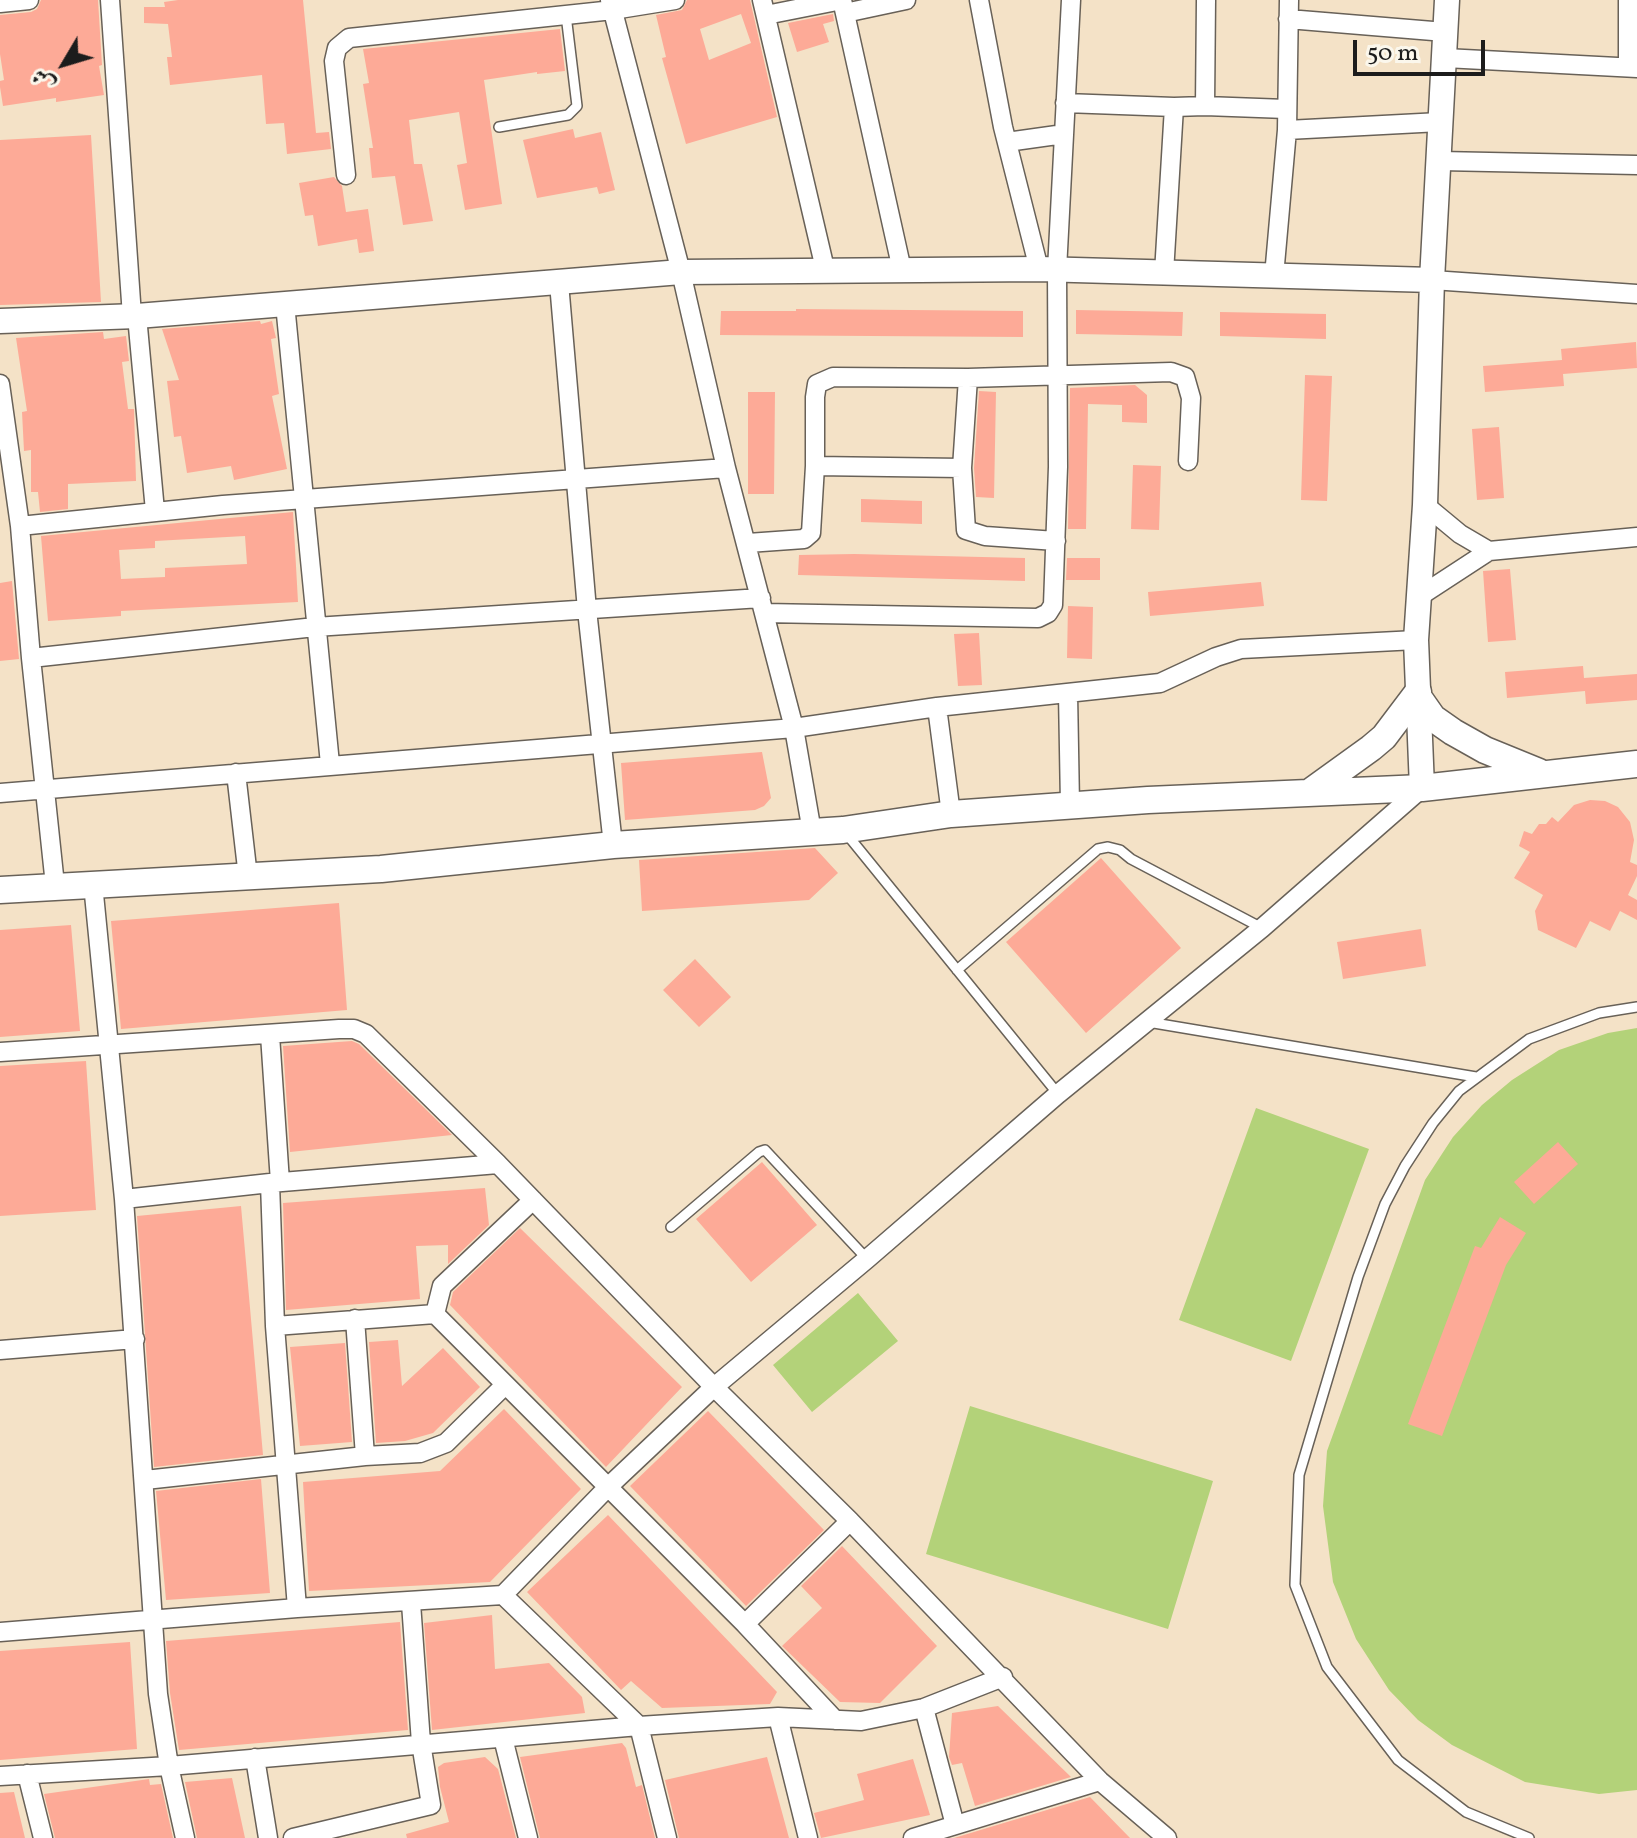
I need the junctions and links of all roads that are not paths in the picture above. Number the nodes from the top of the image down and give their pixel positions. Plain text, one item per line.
1 (29, 0) edge
2 (110, 0) edge
3 (675, 0) edge
4 (906, 0) edge
5 (979, 0) edge
6 (1071, 0) edge
7 (1206, 0) edge
8 (1447, 0) edge
9 (1628, 0) edge
10 (0, 3) edge
11 (611, 5) edge
12 (764, 7) edge
13 (1289, 10) edge
14 (845, 13) junction
15 (566, 15) junction
16 (1445, 32) junction
17 (1445, 58) junction
18 (1632, 67) edge
19 (1065, 103) junction
20 (1205, 106) junction
21 (1174, 107) junction
22 (1286, 109) junction
23 (1440, 122) junction
24 (499, 127) dead end
25 (1287, 130) junction
26 (1064, 134) junction
27 (1007, 142) junction
28 (1440, 161) junction
29 (1637, 165) edge
30 (346, 175) dead end
31 (902, 270) junction
32 (1048, 270) junction
33 (681, 272) junction
34 (826, 273) junction
35 (1164, 273) junction
36 (1274, 276) junction
37 (1432, 280) junction
38 (559, 283) junction
39 (1637, 294) edge
40 (285, 304) junction
41 (134, 316) junction
42 (0, 321) edge
43 (1059, 376) junction
44 (968, 378) junction
45 (0, 384) edge
46 (1188, 461) dead end
47 (5, 462) edge
48 (815, 466) junction
49 (726, 468) junction
50 (962, 468) junction
51 (577, 477) junction
52 (305, 500) junction
53 (1425, 505) junction
54 (155, 511) junction
55 (20, 526) junction
56 (1637, 537) edge
57 (1056, 541) junction
58 (748, 543) junction
59 (1489, 551) junction
60 (1417, 598) junction
61 (762, 605) junction
62 (587, 610) junction
63 (315, 627) junction
64 (1416, 640) junction
65 (31, 658) junction
66 (1068, 693) junction
67 (1419, 695) junction
68 (937, 707) junction
69 (794, 728) junction
70 (601, 743) junction
71 (330, 764) junction
72 (1637, 764) edge
73 (236, 773) junction
74 (1542, 773) junction
75 (1422, 788) junction
76 (46, 790) junction
77 (1310, 792) junction
78 (0, 793) edge
79 (1070, 805) junction
80 (951, 814) junction
81 (843, 830) junction
82 (812, 832) junction
83 (613, 845) junction
84 (248, 877) junction
85 (93, 884) junction
86 (55, 885) junction
87 (0, 890) edge
88 (1262, 928) junction
89 (957, 970) junction
90 (1637, 1007) edge
91 (1146, 1021) junction
92 (270, 1035) junction
93 (110, 1044) junction
94 (0, 1052) edge
95 (1476, 1077) junction
96 (1058, 1094) junction
97 (498, 1164) junction
98 (275, 1182) junction
99 (124, 1199) junction
100 (533, 1200) junction
101 (671, 1227) dead end
102 (867, 1259) junction
103 (435, 1314) junction
104 (355, 1319) junction
105 (275, 1326) junction
106 (135, 1339) junction
107 (0, 1350) edge
108 (505, 1385) junction
109 (714, 1387) junction
110 (365, 1456) junction
111 (286, 1464) junction
112 (145, 1480) junction
113 (609, 1486) junction
114 (850, 1521) junction
115 (503, 1595) junction
116 (411, 1603) junction
117 (297, 1608) junction
118 (151, 1620) junction
119 (745, 1624) junction
120 (0, 1632) edge
121 (1003, 1677) junction
122 (924, 1708) junction
123 (778, 1717) junction
124 (835, 1720) junction
125 (639, 1726) junction
126 (503, 1738) junction
127 (421, 1743) junction
128 (255, 1758) junction
129 (169, 1766) junction
130 (27, 1774) junction
131 (0, 1776) edge
132 (1100, 1781) junction
133 (955, 1825) junction
134 (43, 1838) edge
135 (185, 1838) edge
136 (268, 1838) edge
137 (293, 1838) edge
138 (528, 1838) edge
139 (667, 1838) edge
140 (808, 1838) edge
141 (913, 1838) edge
142 (1167, 1838) edge
143 (1529, 1838) edge

1 - 10 street
2 - 41 street
3 - 11 street
4 - 14 street
5 - 27 street
6 - 19 street
7 - 20 street
8 - 16 street
9 - 18 street
11 - 15 street
11 - 33 street
12 - 14 street
12 - 34 street
13 - 16 street
13 - 22 street
14 - 31 street
15 - 24 lane
15 - 30 street
16 - 17 street
17 - 18 street
17 - 23 street
19 - 21 street
19 - 26 street
20 - 21 street
20 - 22 street
21 - 35 street
22 - 25 street
23 - 25 street
23 - 28 street
25 - 36 street
26 - 27 street
26 - 32 street
27 - 32 street
28 - 29 street
28 - 37 street
31 - 32 street
31 - 34 street
32 - 35 street
32 - 43 street
33 - 34 street
33 - 38 street
33 - 49 street
35 - 36 street
36 - 37 street
37 - 39 street
37 - 53 street
38 - 40 street
38 - 51 street
40 - 41 street
40 - 52 street
41 - 42 street
41 - 54 street
43 - 44 street
43 - 46 street
43 - 57 street
44 - 48 street
44 - 50 street
45 - 47 street
47 - 55 street
48 - 50 street
48 - 58 street
49 - 51 street
49 - 58 street
50 - 57 street
51 - 52 street
51 - 62 street
52 - 54 street
52 - 63 street
53 - 59 street
53 - 60 street
54 - 55 street
55 - 65 street
56 - 59 street
57 - 61 street
58 - 61 street
59 - 60 street
60 - 64 street
61 - 62 street
61 - 69 street
62 - 63 street
62 - 70 street
63 - 65 street
63 - 71 street
64 - 66 street
64 - 67 street
65 - 76 street
66 - 68 street
66 - 79 street
67 - 74 main road
67 - 75 street
67 - 77 main road
68 - 69 street
68 - 80 street
69 - 70 street
69 - 82 street
70 - 71 street
70 - 83 street
71 - 73 street
72 - 74 main road
73 - 76 street
73 - 84 street
74 - 75 main road
75 - 77 main road
75 - 88 street
76 - 78 street
76 - 86 street
77 - 79 main road
79 - 80 main road
80 - 81 main road
81 - 82 main road
81 - 89 lane
82 - 83 main road
83 - 84 main road
84 - 85 main road
85 - 86 main road
85 - 93 street
86 - 87 main road
88 - 89 lane
88 - 91 street
89 - 96 lane
90 - 95 lane
91 - 95 lane
91 - 96 street
92 - 93 street
92 - 97 street
92 - 98 street
93 - 94 street
93 - 99 street
95 - 143 lane
96 - 102 street
97 - 98 street
97 - 100 street
98 - 99 street
98 - 105 street
99 - 106 street
100 - 103 street
100 - 109 street
101 - 102 lane
102 - 109 street
103 - 104 street
103 - 108 street
104 - 105 street
104 - 110 street
105 - 111 street
106 - 107 street
106 - 112 street
108 - 110 street
108 - 113 street
109 - 113 street
109 - 114 street
110 - 111 street
111 - 112 street
111 - 117 street
112 - 118 street
113 - 115 street
113 - 119 street
114 - 119 street
114 - 121 street
115 - 116 street
115 - 125 street
116 - 117 street
116 - 127 street
117 - 118 street
118 - 120 street
118 - 129 street
119 - 124 street
121 - 122 street
121 - 132 street
122 - 124 street
122 - 133 street
123 - 124 street
123 - 125 street
123 - 140 street
125 - 126 street
125 - 139 street
126 - 127 street
126 - 138 street
127 - 128 street
127 - 137 street
128 - 129 street
128 - 136 street
129 - 130 street
129 - 135 street
130 - 131 street
130 - 134 street
132 - 133 street
132 - 142 street
133 - 141 street

